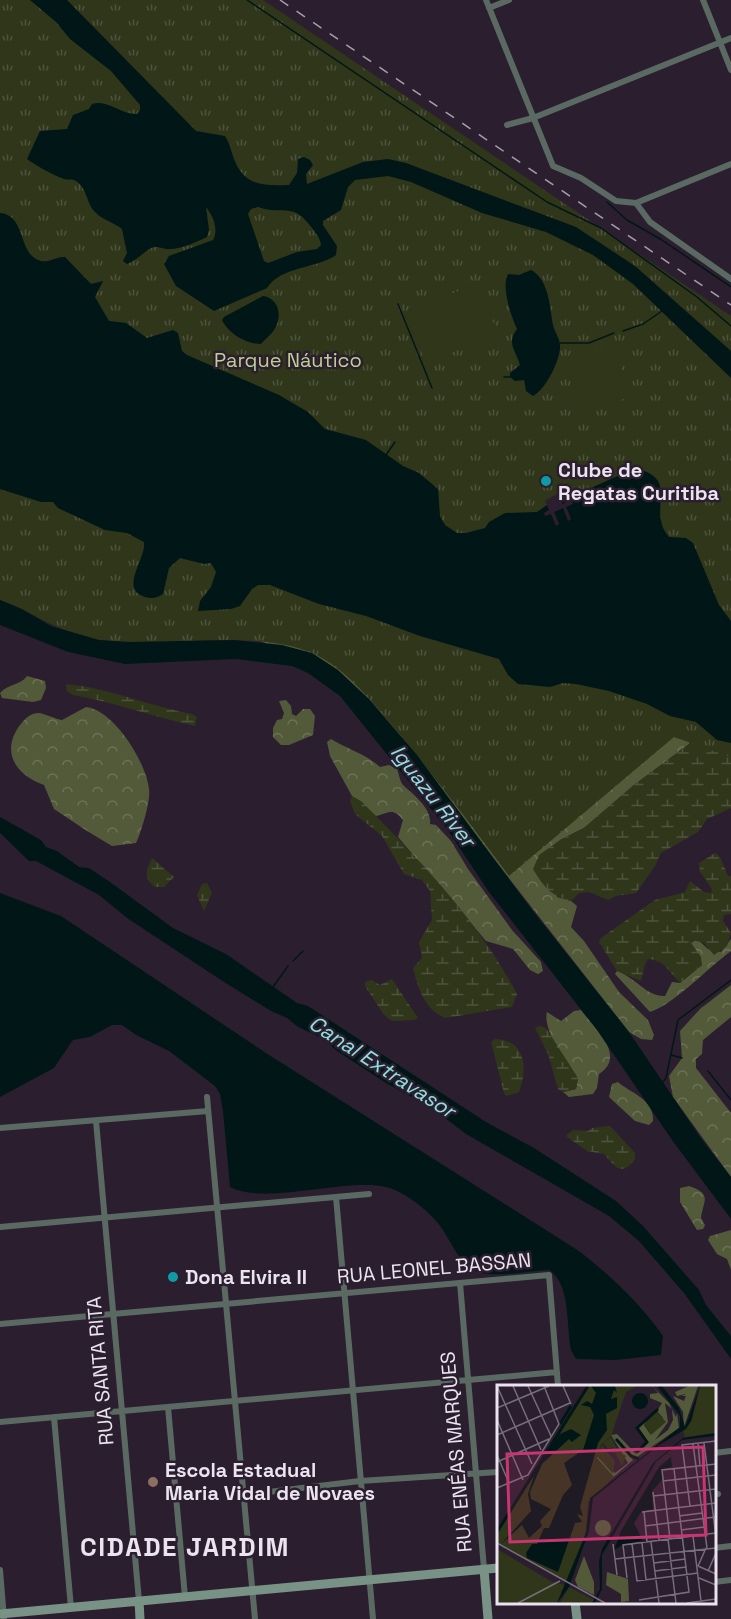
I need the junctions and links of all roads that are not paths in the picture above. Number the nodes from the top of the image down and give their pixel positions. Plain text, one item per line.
1 (486, 0) edge
2 (509, 0) edge
3 (703, 0) edge
4 (489, 8) junction
5 (731, 38) edge
6 (720, 43) junction
7 (731, 70) edge
8 (533, 117) junction
9 (507, 125) dead end
10 (731, 165) edge
11 (636, 203) junction
12 (731, 279) edge
13 (207, 1097) dead end
14 (208, 1111) junction
15 (96, 1120) junction
16 (0, 1128) edge
17 (369, 1194) dead end
18 (336, 1197) junction
19 (217, 1208) junction
20 (104, 1218) junction
21 (0, 1227) edge
22 (460, 1283) junction
23 (345, 1293) junction
24 (226, 1304) junction
25 (113, 1314) junction
26 (0, 1324) edge
27 (557, 1372) junction
28 (468, 1380) junction
29 (558, 1385) edge
30 (353, 1390) junction
31 (235, 1401) junction
32 (168, 1407) junction
33 (122, 1411) junction
34 (54, 1417) junction
35 (0, 1422) edge
36 (731, 1451) edge
37 (716, 1453) edge
38 (497, 1472) edge
39 (476, 1474) junction
40 (360, 1481) junction
41 (243, 1495) junction
42 (731, 1546) edge
43 (716, 1548) edge
44 (497, 1568) edge
45 (484, 1569) junction
46 (0, 1570) edge
47 (370, 1580) junction
48 (731, 1580) edge
49 (716, 1582) edge
50 (252, 1591) junction
51 (185, 1597) junction
52 (139, 1601) junction
53 (575, 1604) edge
54 (71, 1608) junction
55 (3, 1616) edge
56 (140, 1619) edge
57 (255, 1619) edge
58 (373, 1619) edge
59 (488, 1619) edge
60 (577, 1619) edge

1 - 4 street
2 - 4 street
3 - 6 street
4 - 8 street
5 - 6 street
6 - 7 street
6 - 8 street
8 - 9 street
8 - 11 street
10 - 11 street
11 - 12 street
13 - 14 street
14 - 15 street
14 - 19 street
15 - 16 street
15 - 20 street, RUA SANTA RITA
17 - 18 street
18 - 19 street
18 - 23 street
19 - 20 street
19 - 24 street
20 - 21 street
20 - 25 street, RUA SANTA RITA
22 - 23 street, RUA LEONEL BASSAN
22 - 27 street, RUA LEONEL BASSAN
22 - 28 street, RUA ENÉAS MARQUES
23 - 24 street, RUA LEONEL BASSAN
23 - 30 street
24 - 25 street, RUA LEONEL BASSAN
24 - 31 street
25 - 26 street, RUA LEONEL BASSAN
25 - 33 street, RUA SANTA RITA
27 - 28 street
27 - 29 street
28 - 30 street
28 - 39 street, RUA ENÉAS MARQUES
30 - 31 street
30 - 40 street
31 - 32 street
31 - 41 street
32 - 33 street
32 - 51 street
33 - 34 street
33 - 52 street, RUA SANTA RITA
34 - 35 street
34 - 54 street
36 - 37 street
38 - 39 street
39 - 40 street
39 - 45 street, RUA ENÉAS MARQUES
40 - 41 street
40 - 47 street
41 - 50 street
42 - 43 street
44 - 45 street
45 - 47 street
45 - 59 street, RUA ENÉAS MARQUES
46 - 55 street
47 - 50 street
47 - 58 street
48 - 49 street
50 - 51 street
50 - 57 street
51 - 52 street
52 - 54 street
52 - 56 street, RUA SANTA RITA
53 - 60 street
54 - 55 street

